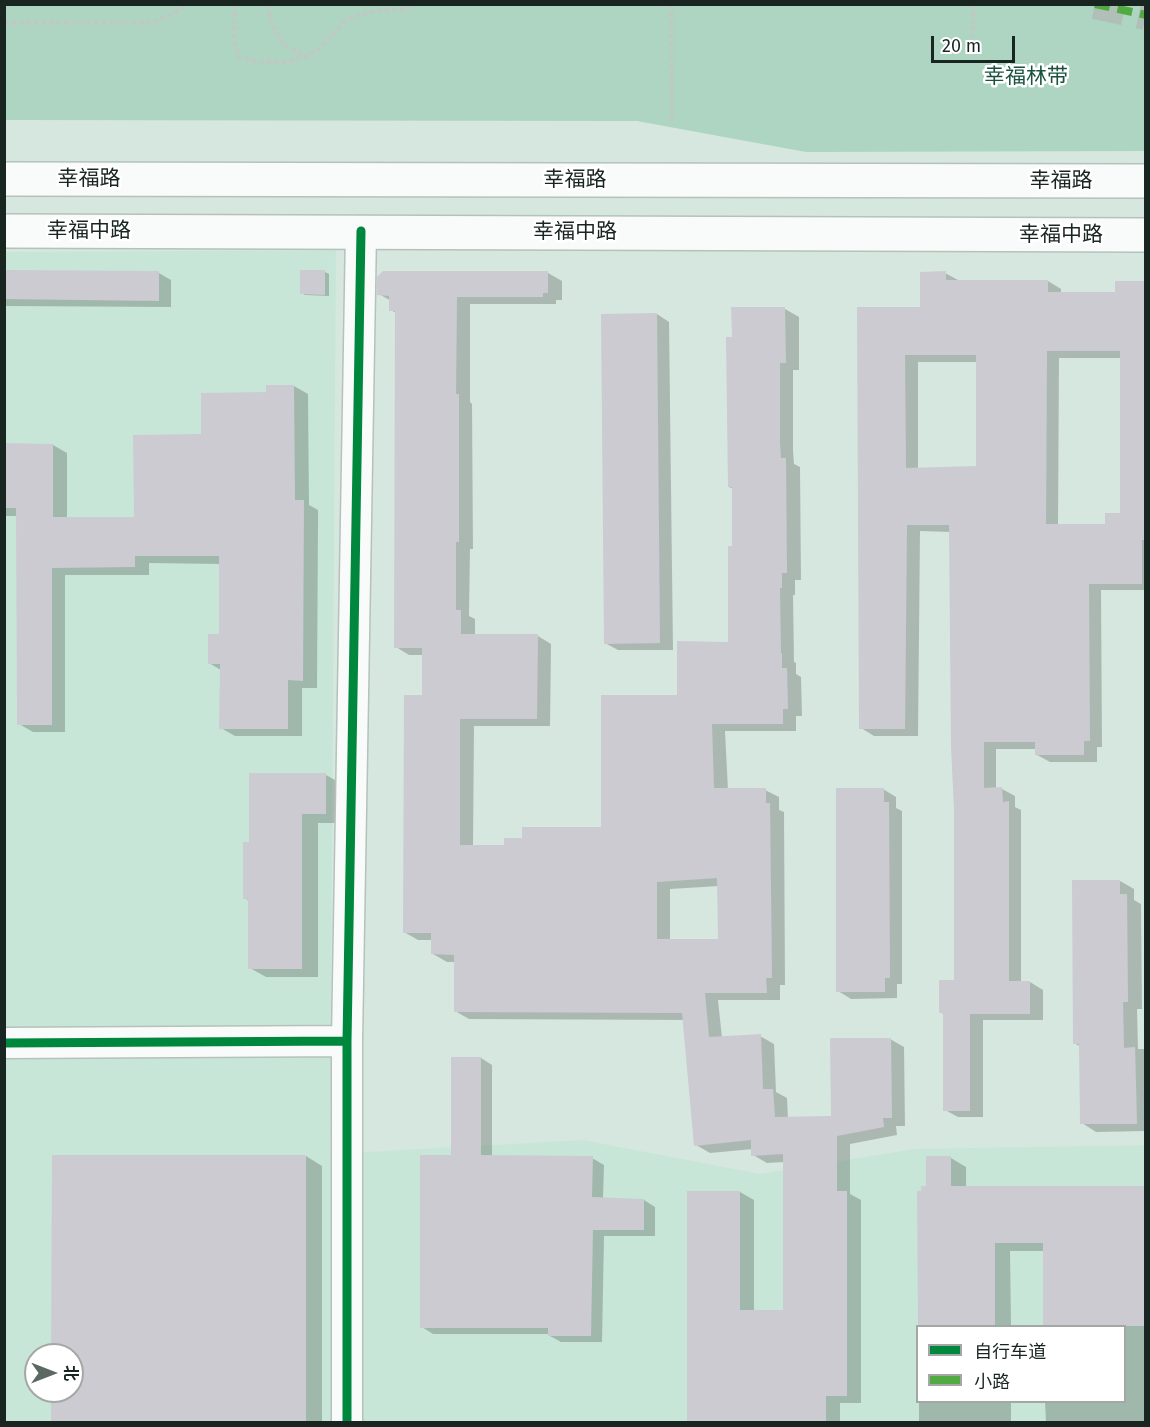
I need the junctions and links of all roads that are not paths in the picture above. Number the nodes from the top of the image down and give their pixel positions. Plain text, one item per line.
1 (4, 179) edge
2 (1146, 181) edge
3 (4, 231) edge
4 (361, 231) junction
5 (1146, 235) edge
6 (347, 1041) junction
7 (4, 1043) edge
8 (347, 1422) edge

1 - 2 main road, 幸福路
3 - 4 main road, 幸福中路
4 - 5 main road, 幸福中路
4 - 6 street
6 - 7 street
6 - 8 street

